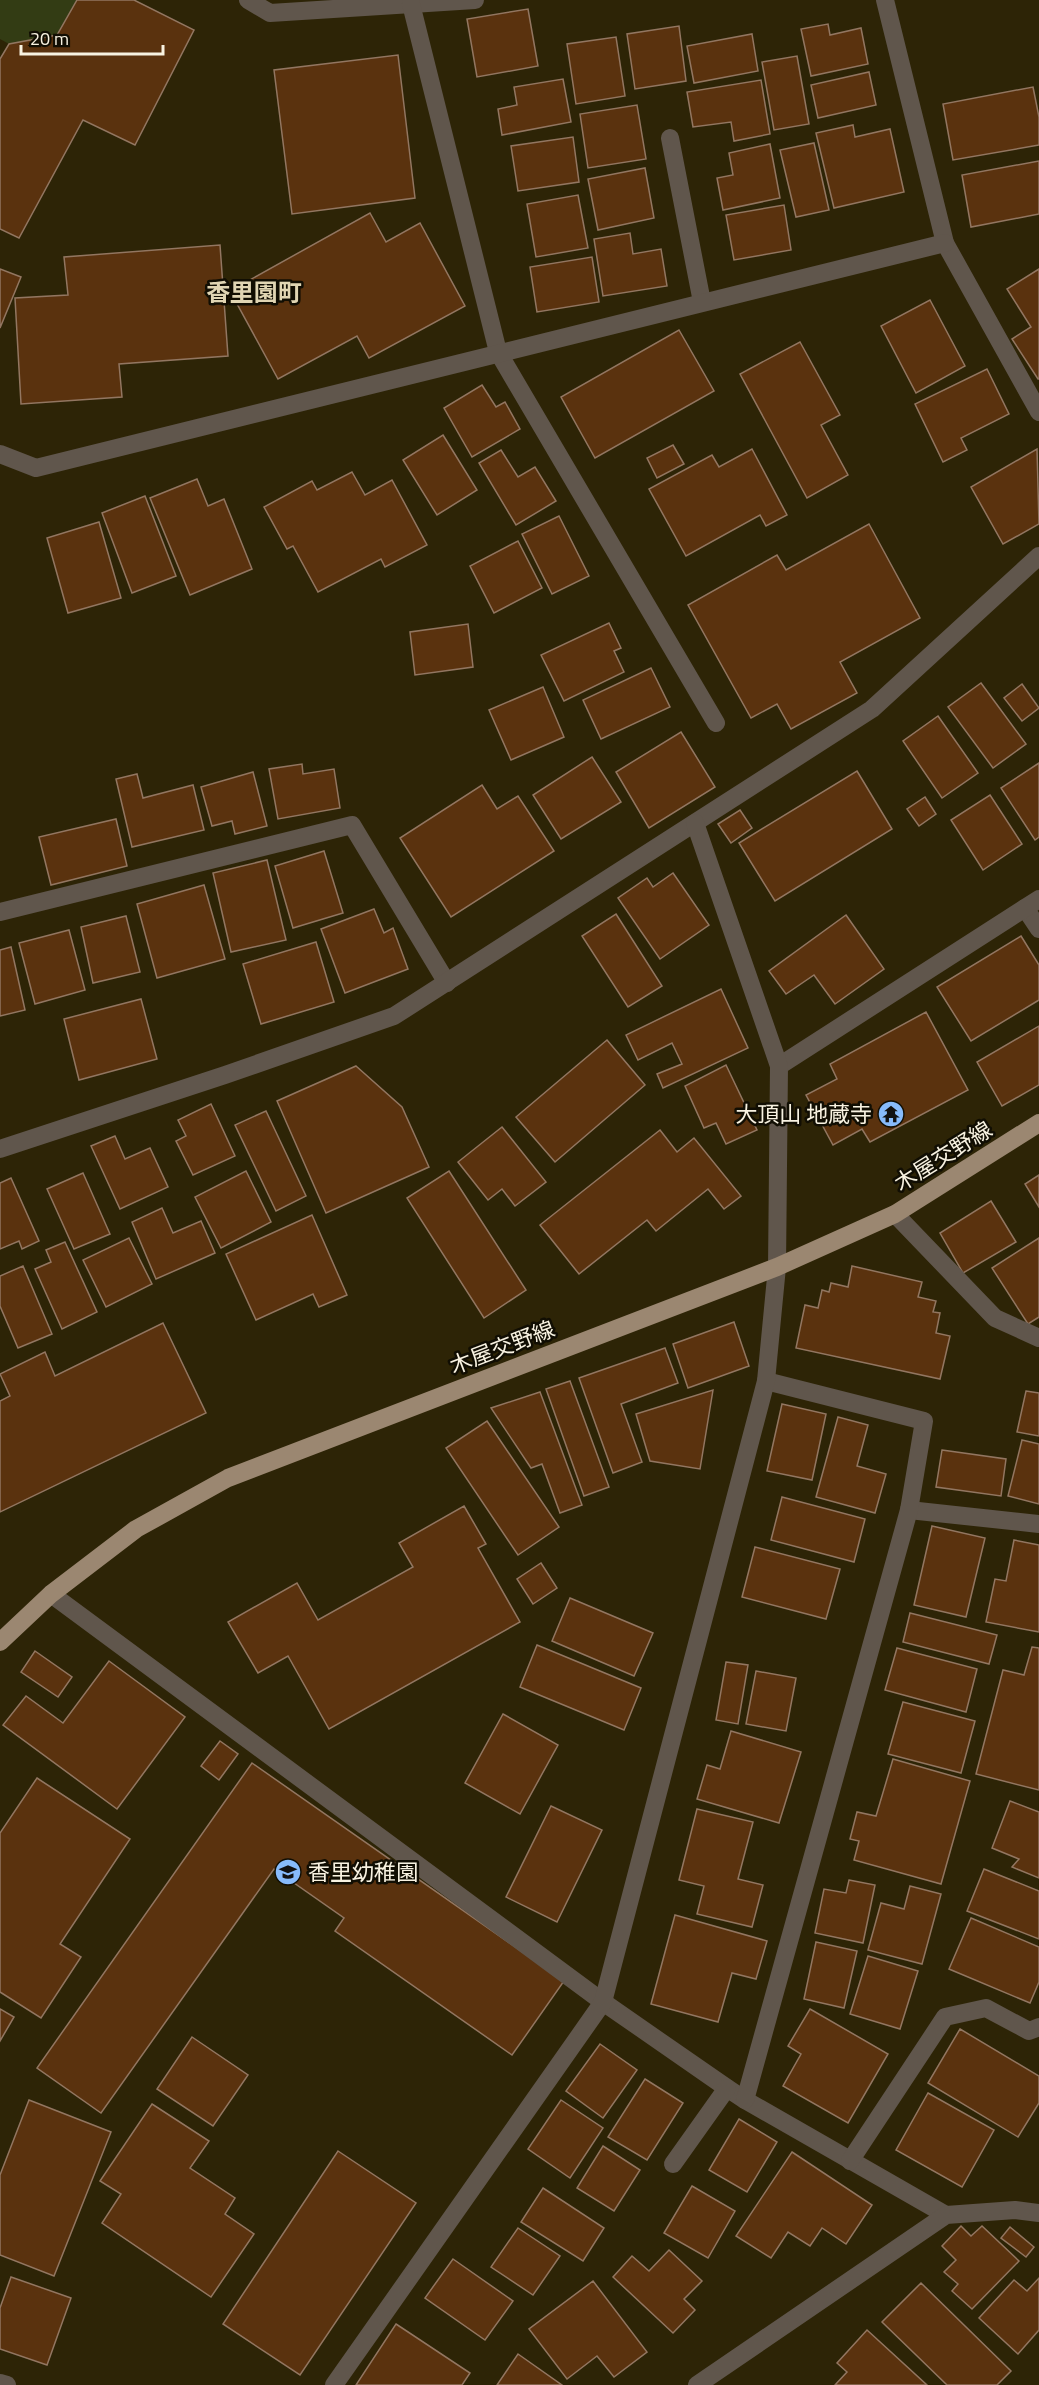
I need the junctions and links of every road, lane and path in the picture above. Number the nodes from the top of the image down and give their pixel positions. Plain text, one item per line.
1 (248, 0) edge
2 (475, 0) edge
3 (885, 0) edge
4 (437, 1) edge
5 (411, 4) junction
6 (670, 138) dead end
7 (945, 243) junction
8 (702, 302) junction
9 (498, 352) junction
10 (1039, 412) edge
11 (0, 454) edge
12 (1039, 556) edge
13 (716, 723) dead end
14 (695, 824) junction
15 (1032, 903) edge
16 (0, 912) edge
17 (1039, 929) edge
18 (447, 982) junction
19 (778, 1066) junction
20 (1039, 1124) edge
21 (0, 1149) edge
22 (895, 1214) junction
23 (777, 1268) junction
24 (1039, 1338) edge
25 (766, 1381) junction
26 (909, 1510) junction
27 (1039, 1524) edge
28 (51, 1594) junction
29 (0, 1642) edge
30 (603, 2002) junction
31 (1039, 2026) edge
32 (727, 2088) junction
33 (745, 2100) junction
34 (850, 2161) junction
35 (673, 2164) dead end
36 (1039, 2213) edge
37 (946, 2215) junction
38 (0, 2383) edge
39 (7, 2385) edge
40 (334, 2385) edge
41 (697, 2385) edge

1 - 5 street
2 - 4 street
3 - 7 street
4 - 5 street
5 - 9 street
6 - 8 street
7 - 8 street
7 - 10 street
8 - 9 street
9 - 11 street
9 - 13 street
12 - 14 street
14 - 18 street
14 - 19 street
15 - 17 street
15 - 19 street
16 - 18 street
18 - 21 street
19 - 23 street
20 - 22 main road, 木屋交野線
22 - 23 main road, 木屋交野線
22 - 24 street
23 - 25 street
23 - 28 main road, 木屋交野線
25 - 26 street
25 - 30 street
26 - 27 street
26 - 33 street
28 - 29 main road, 木屋交野線
28 - 30 street
30 - 32 street
30 - 40 street
31 - 34 street
32 - 33 street
32 - 35 street
33 - 34 street
34 - 37 street
36 - 37 street
37 - 41 street
38 - 39 street

